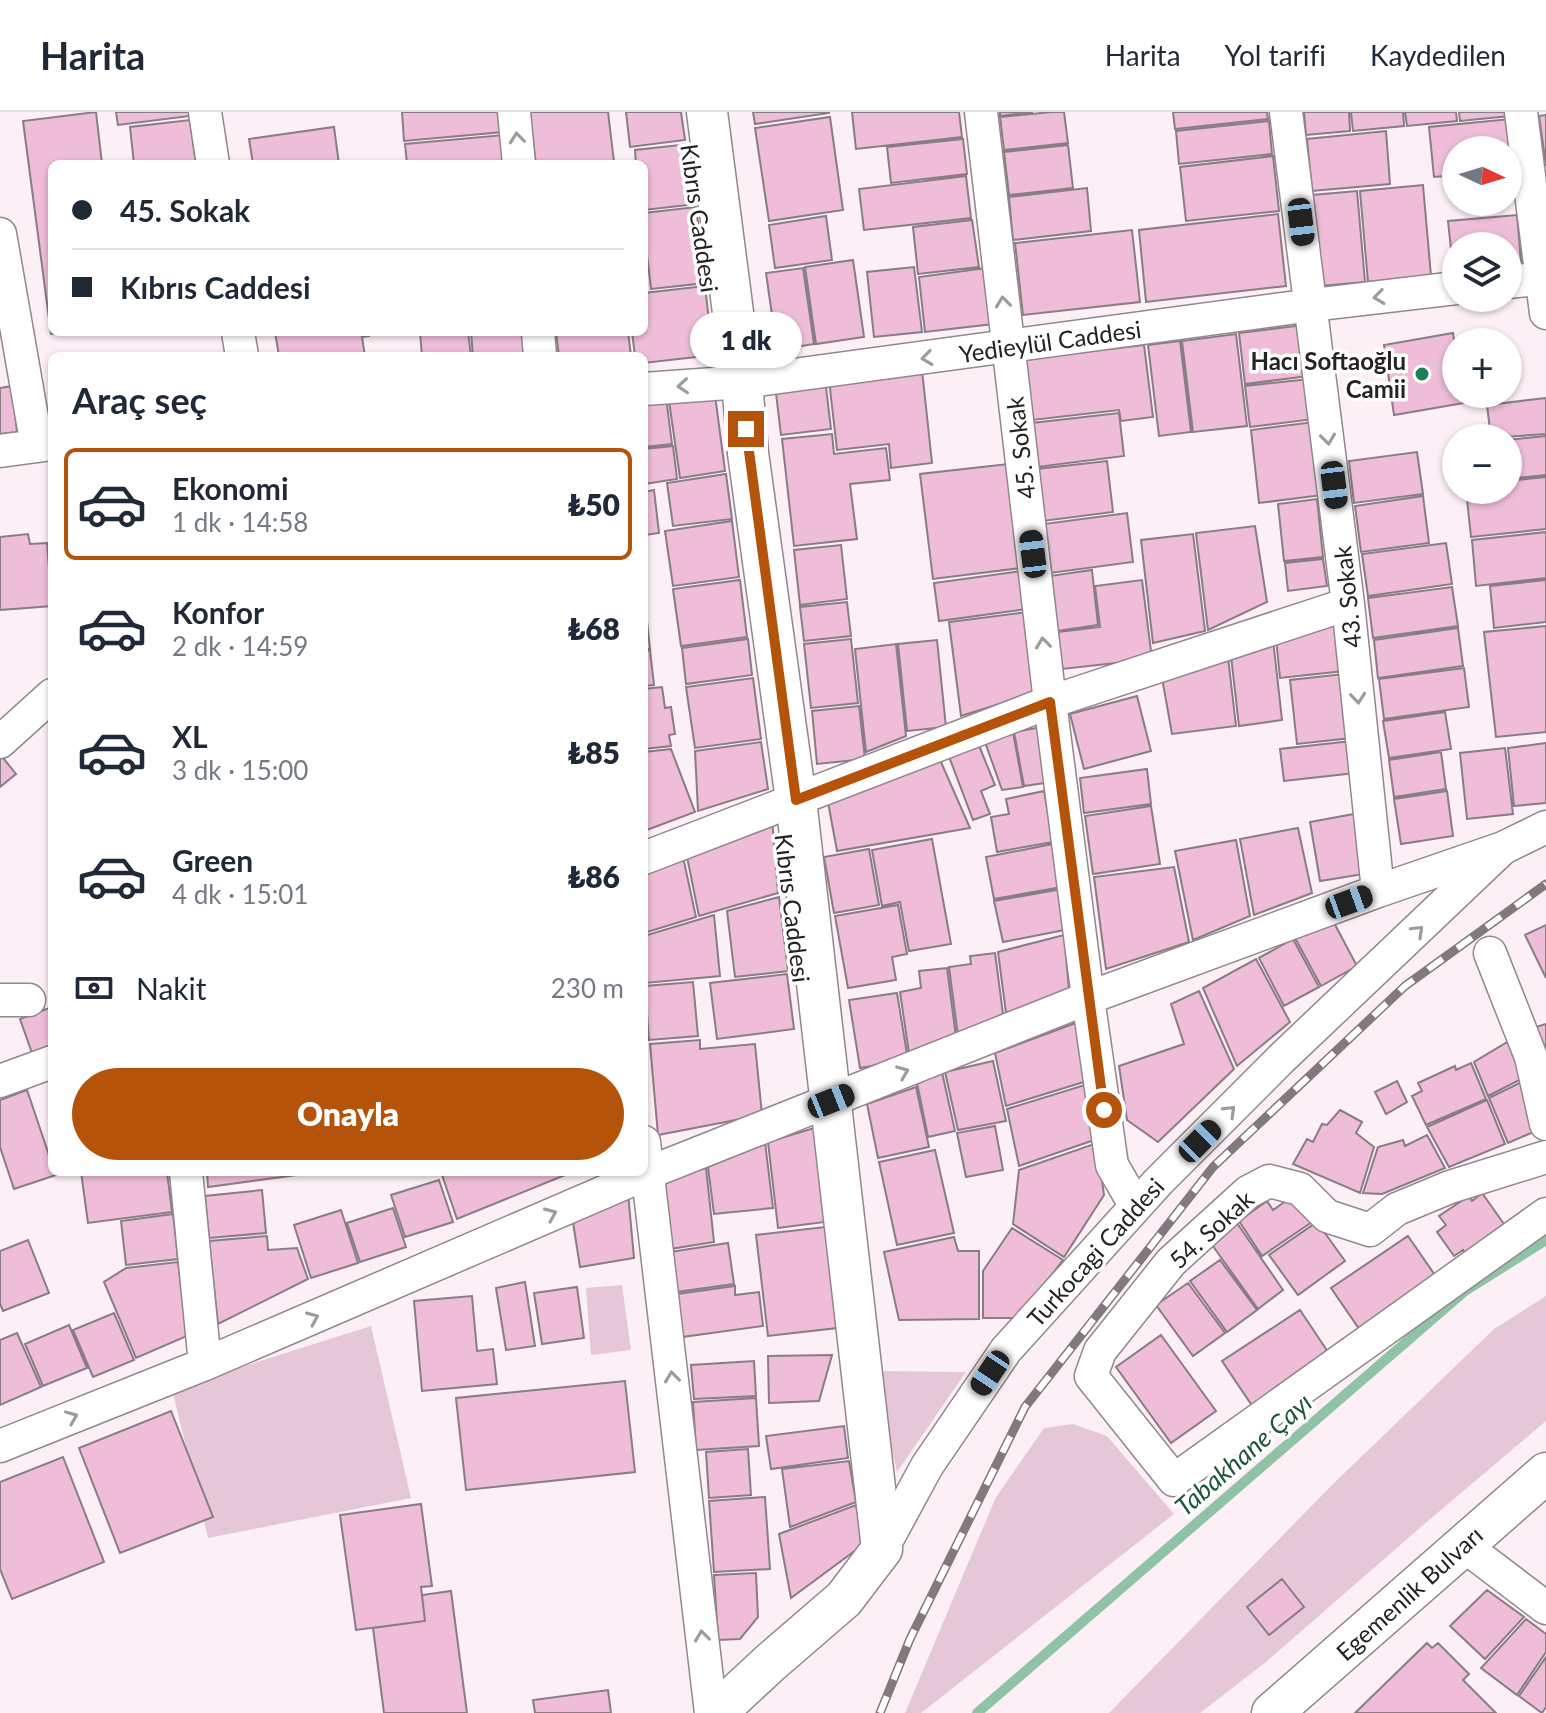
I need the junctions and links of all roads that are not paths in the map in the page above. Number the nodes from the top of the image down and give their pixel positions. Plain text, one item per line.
1 (205, 112) edge
2 (514, 112) edge
3 (686, 112) edge
4 (707, 112) edge
5 (981, 112) edge
6 (1286, 112) edge
7 (1521, 112) edge
8 (212, 160) edge
9 (519, 160) edge
10 (0, 234) edge
11 (1544, 278) edge
12 (1522, 280) edge
13 (1442, 290) edge
14 (1312, 305) junction
15 (1546, 313) edge
16 (1008, 347) junction
17 (732, 383) junction
18 (648, 389) edge
19 (45, 445) edge
20 (0, 451) edge
21 (1348, 604) junction
22 (48, 699) edge
23 (1050, 702) junction
24 (0, 742) edge
25 (788, 803) junction
26 (1546, 827) edge
27 (1503, 848) junction
28 (648, 856) edge
29 (1378, 891) junction
30 (1490, 953) dead end
31 (1088, 998) junction
32 (48, 1063) edge
33 (0, 1081) edge
34 (825, 1103) junction
35 (1546, 1124) edge
36 (648, 1156) edge
37 (1546, 1157) edge
38 (648, 1174) edge
39 (186, 1176) edge
40 (606, 1176) edge
41 (1135, 1205) junction
42 (1546, 1214) edge
43 (205, 1364) junction
44 (0, 1446) edge
45 (1546, 1473) edge
46 (1463, 1545) junction
47 (878, 1556) junction
48 (1546, 1608) edge
49 (1285, 1710) edge
50 (713, 1713) edge

1 - 8 street
9 -> 2 street
3 - 17 main road, Kıbrıs Caddesi
4 - 17 main road, Kıbrıs Caddesi
16 -> 5 street, 45. Sokak
6 - 14 street, 43. Sokak
7 - 11 street
10 - 19 street
11 - 12 street
11 - 15 street
13 -> 14 street, Yedieylül Caddesi
14 - 16 street, Yedieylül Caddesi
14 -> 21 street, 43. Sokak
16 -> 17 street, Yedieylül Caddesi
23 -> 16 street, 45. Sokak
17 -> 18 street, Yedieylül Caddesi
17 - 25 main road, Kıbrıs Caddesi
19 - 20 street
21 - 23 street
21 -> 29 street, 43. Sokak
22 - 24 street
23 - 25 street
23 - 31 street, 45. Sokak
25 - 28 street
25 - 34 main road, Kıbrıs Caddesi
26 - 27 street, Turkocagi Caddesi
27 - 29 street
41 -> 27 street, Turkocagi Caddesi
29 - 31 street
30 - 35 street
34 -> 31 street
31 - 41 street, 45. Sokak
32 - 33 street
34 - 36 street
34 - 47 main road, Kıbrıs Caddesi
37 - 42 street, 54. Sokak
50 -> 38 street
39 - 43 street
43 -> 40 street
41 - 47 street, Turkocagi Caddesi
44 -> 43 street
45 - 46 main road, Egemenlik Bulvarı
46 - 48 street
46 - 49 main road, Egemenlik Bulvarı
47 - 50 main road

